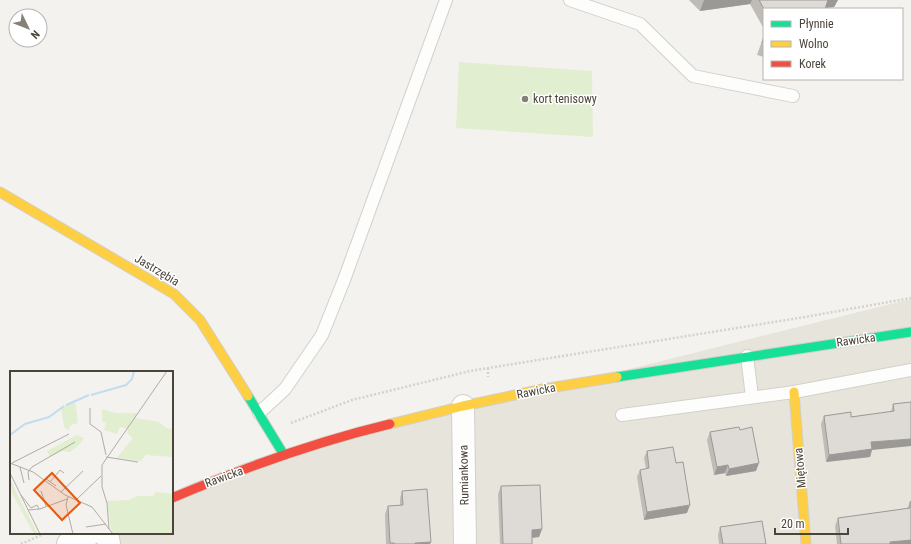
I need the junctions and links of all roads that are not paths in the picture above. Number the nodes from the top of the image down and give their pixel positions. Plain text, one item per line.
1 (446, 0) edge
2 (570, 0) edge
3 (793, 96) dead end
4 (0, 192) edge
5 (911, 332) edge
6 (747, 356) junction
7 (911, 370) edge
8 (794, 392) junction
9 (752, 397) junction
10 (463, 406) junction
11 (259, 413) junction
12 (622, 415) dead end
13 (284, 455) junction
14 (173, 498) edge
15 (90, 534) edge
16 (107, 534) edge
17 (68, 544) edge
18 (109, 544) edge
19 (465, 544) edge
20 (806, 544) edge

1 - 11 lane
2 - 3 lane
4 - 11 street, Jastrzębia
5 - 6 street, Rawicka
6 - 9 lane
6 - 10 street, Rawicka
7 - 8 lane
8 - 9 lane
8 - 20 street, Miętowa
9 - 12 lane
10 - 13 street, Rawicka
10 - 19 street, Rumiankowa
11 - 13 street, Jastrzębia
13 - 14 street, Rawicka
15 - 17 street
16 - 18 street

